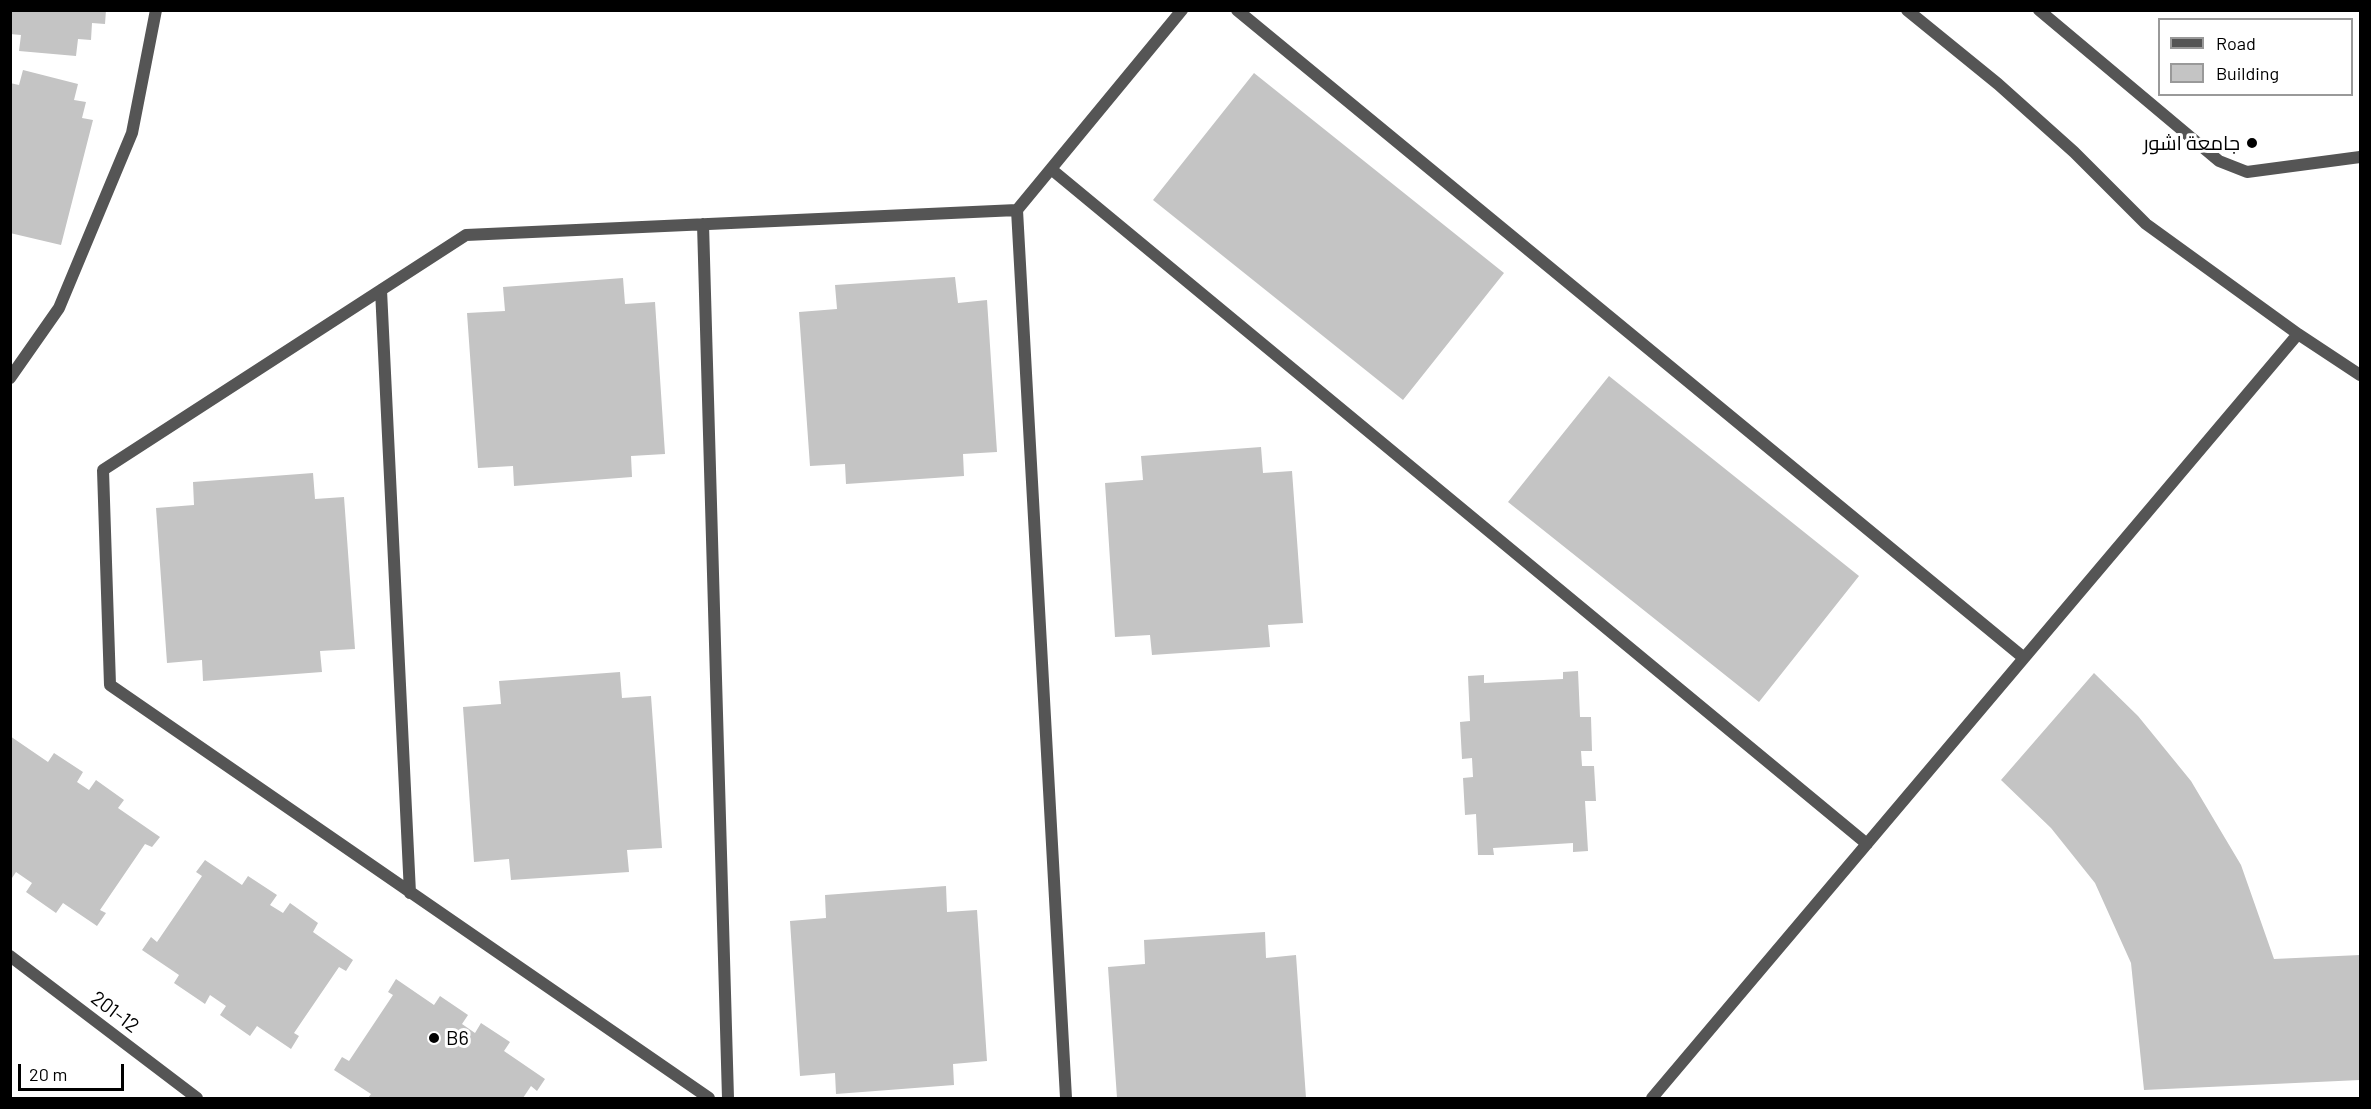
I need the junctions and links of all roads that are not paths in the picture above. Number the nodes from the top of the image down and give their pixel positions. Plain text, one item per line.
1 (156, 10) edge
2 (1182, 10) edge
3 (1237, 10) edge
4 (1907, 10) edge
5 (2039, 10) edge
6 (2361, 157) edge
7 (1051, 169) junction
8 (1017, 210) junction
9 (703, 224) junction
10 (381, 290) junction
11 (2298, 334) junction
12 (2361, 375) edge
13 (10, 378) edge
14 (2024, 658) junction
15 (1868, 844) junction
16 (410, 893) junction
17 (10, 956) edge
18 (196, 1098) edge
19 (709, 1098) edge
20 (728, 1098) edge
21 (1066, 1098) edge
22 (1652, 1098) edge

1 - 13 street
2 - 7 street
3 - 14 street
4 - 11 street
5 - 6 street
7 - 8 street
7 - 15 street
8 - 9 street
8 - 21 street
9 - 10 street
9 - 20 street
10 - 16 street
10 - 16 street
11 - 12 street
11 - 14 street
14 - 15 street
15 - 22 street
16 - 19 street
17 - 18 street, 201-12

